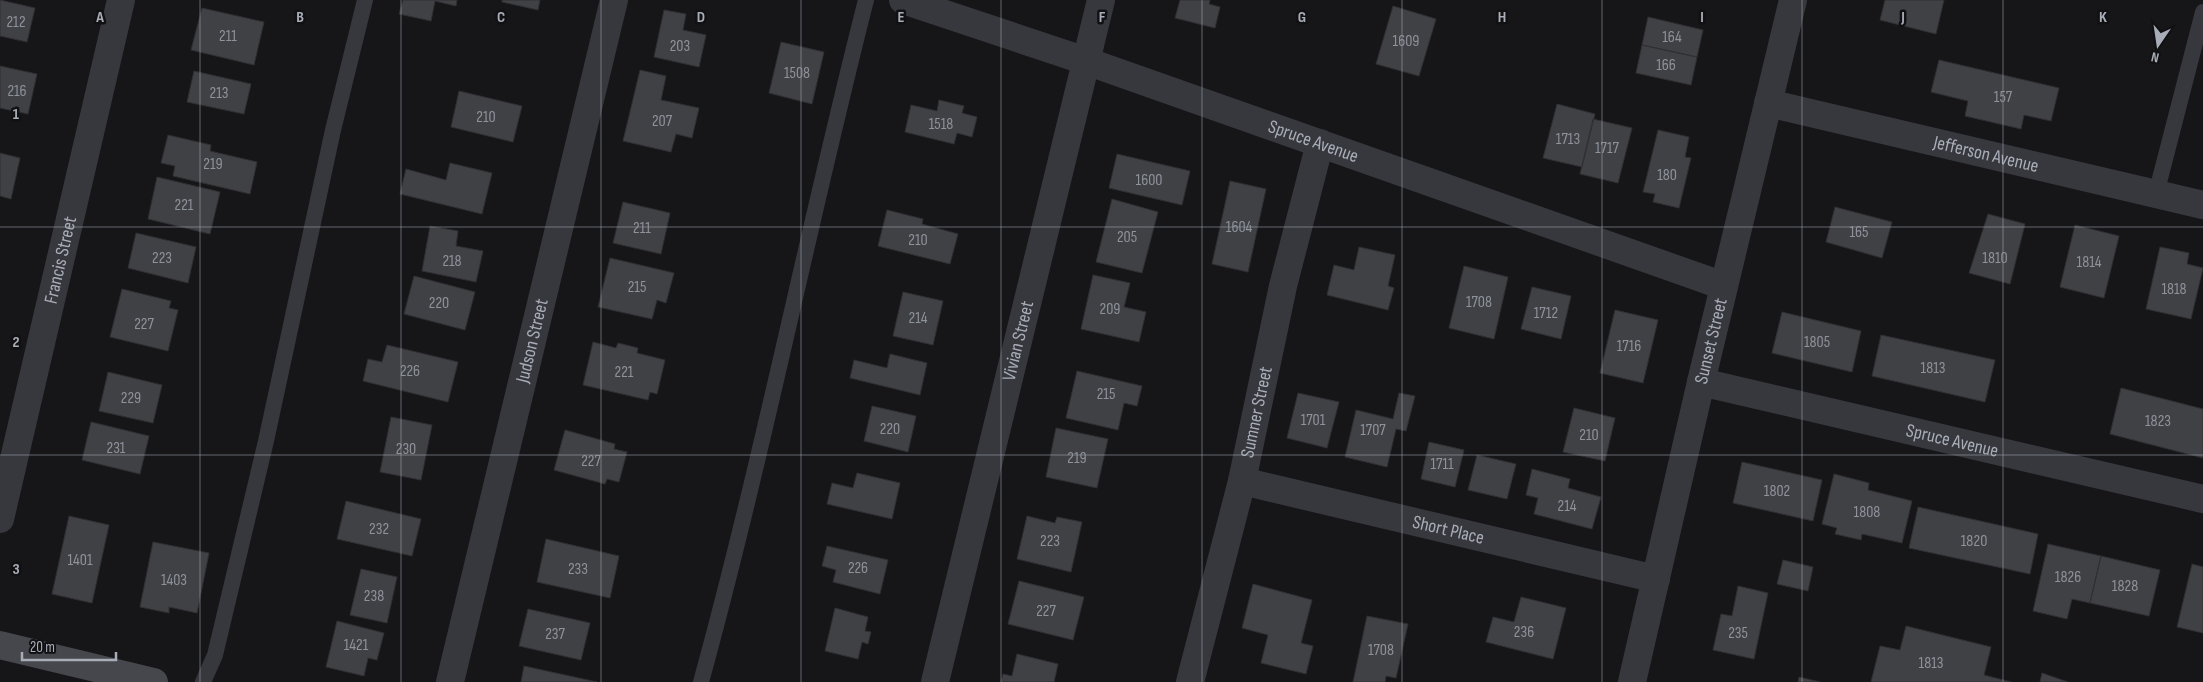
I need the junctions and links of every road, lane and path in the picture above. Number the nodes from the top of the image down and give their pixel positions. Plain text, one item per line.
1 (121, 0) edge
2 (365, 0) edge
3 (614, 0) edge
4 (866, 0) edge
5 (902, 0) edge
6 (1101, 0) edge
7 (1793, 0) edge
8 (2203, 12) edge
9 (1086, 61) junction
10 (1768, 103) junction
11 (1320, 143) junction
12 (2156, 194) junction
13 (2203, 205) edge
14 (1724, 286) junction
15 (1701, 382) junction
16 (1242, 481) junction
17 (2203, 499) edge
18 (0, 519) edge
19 (1656, 579) junction
20 (0, 645) edge
21 (154, 682) edge
22 (203, 682) edge
23 (450, 682) edge
24 (702, 682) edge
25 (935, 682) edge
26 (1190, 682) edge
27 (1632, 682) edge

1 - 18 street, Francis Street
2 - 22 lane
3 - 23 street, Judson Street
4 - 24 lane
5 - 9 street, Spruce Avenue
6 - 9 street, Vivian Street
7 - 10 street, Sunset Street
8 - 12 lane
9 - 11 street, Spruce Avenue
9 - 25 street, Vivian Street
10 - 12 street, Jefferson Avenue
10 - 14 street, Sunset Street
11 - 14 street, Spruce Avenue
11 - 16 street, Sumner Street
12 - 13 street, Jefferson Avenue
14 - 15 street, Sunset Street
15 - 17 street, Spruce Avenue
15 - 19 street, Sunset Street
16 - 19 street, Short Place
16 - 26 street, Sumner Street
19 - 27 street, Sunset Street
20 - 21 street

